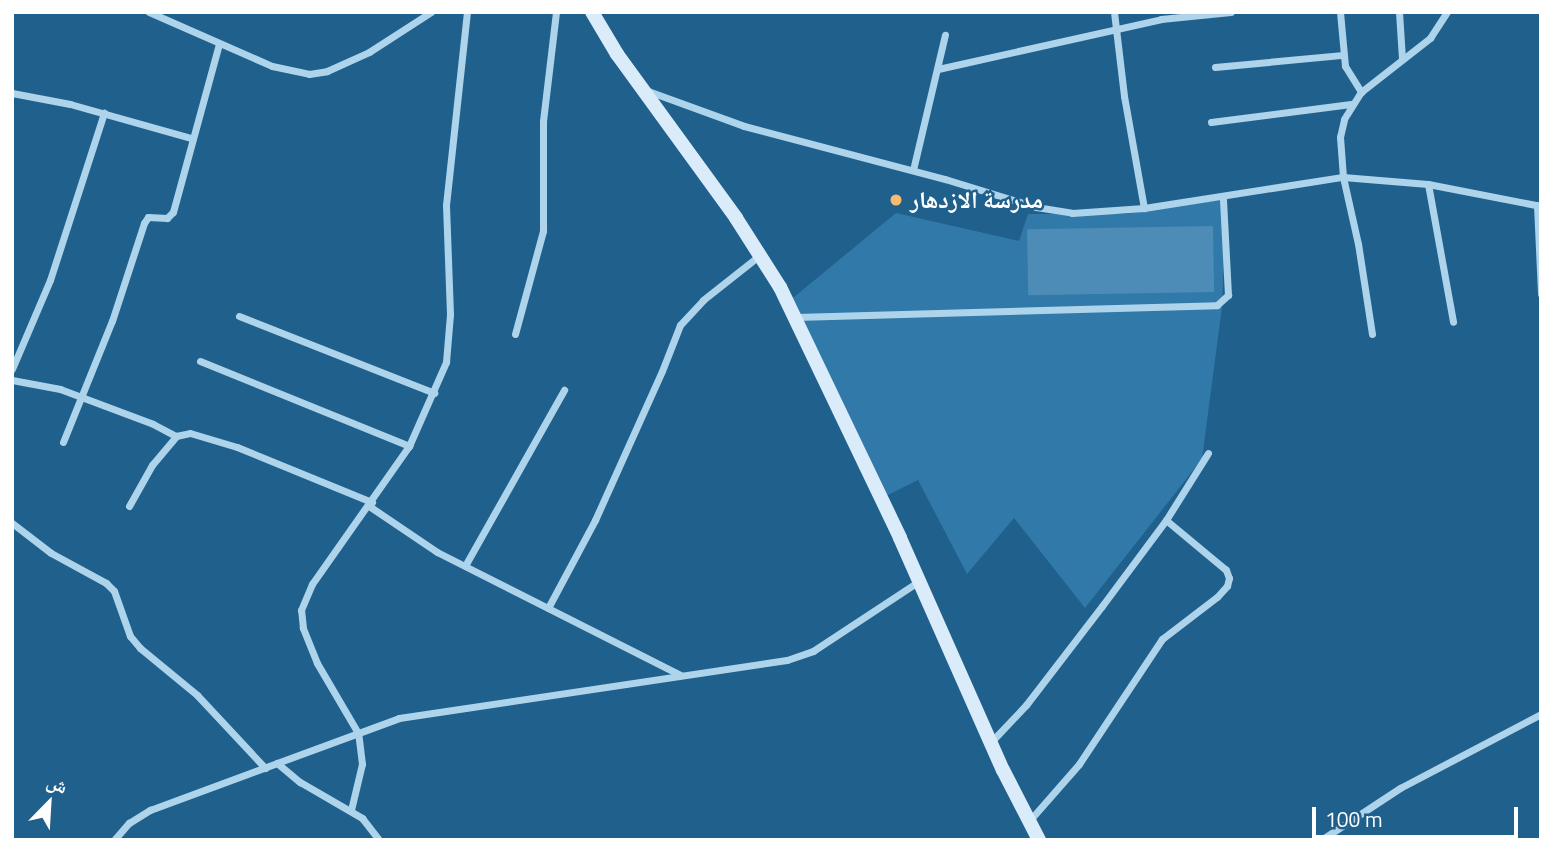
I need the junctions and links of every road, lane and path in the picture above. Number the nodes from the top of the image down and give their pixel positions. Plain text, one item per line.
1 (149, 12) edge
2 (431, 12) edge
3 (467, 12) edge
4 (556, 12) edge
5 (592, 12) edge
6 (1114, 12) edge
7 (1231, 12) edge
8 (1340, 12) edge
9 (1399, 12) edge
10 (1447, 12) edge
11 (1115, 28) junction
12 (945, 35) dead end
13 (219, 44) junction
14 (1343, 55) junction
15 (1402, 59) junction
16 (1215, 67) dead end
17 (938, 69) junction
18 (640, 87) junction
19 (1360, 92) junction
20 (12, 93) edge
21 (1351, 104) junction
22 (104, 113) junction
23 (1211, 122) dead end
24 (191, 138) junction
25 (913, 170) junction
26 (1343, 177) junction
27 (1428, 184) junction
28 (1223, 198) junction
29 (1539, 206) edge
30 (1144, 208) junction
31 (760, 255) junction
32 (1541, 294) edge
33 (239, 316) dead end
34 (794, 317) junction
35 (1453, 322) dead end
36 (515, 334) dead end
37 (1372, 334) dead end
38 (200, 362) dead end
39 (12, 369) edge
40 (12, 380) edge
41 (564, 390) dead end
42 (434, 393) junction
43 (82, 397) junction
44 (176, 436) junction
45 (63, 442) dead end
46 (409, 446) junction
47 (1208, 453) dead end
48 (370, 504) junction
49 (129, 506) dead end
50 (1166, 520) junction
51 (12, 523) edge
52 (466, 564) junction
53 (919, 581) junction
54 (548, 608) junction
55 (682, 676) junction
56 (1541, 714) edge
57 (358, 733) junction
58 (991, 742) junction
59 (277, 763) junction
60 (265, 768) junction
61 (351, 810) junction
62 (1030, 820) junction
63 (114, 840) edge
64 (379, 840) edge
65 (1039, 840) edge
66 (1321, 840) edge

1 - 13 street
2 - 13 street
3 - 42 street
4 - 36 street
5 - 18 street
6 - 11 street
7 - 11 street
8 - 14 street
9 - 15 street
10 - 15 street
11 - 17 street
11 - 30 street
12 - 17 street
13 - 24 street
14 - 16 street
14 - 19 street
15 - 19 street
17 - 25 street
18 - 25 street
18 - 31 street
19 - 21 street
20 - 22 street
21 - 23 street
21 - 26 street
22 - 24 street
22 - 39 street
24 - 43 street
25 - 30 street
26 - 27 street
26 - 28 street
26 - 37 street
27 - 29 street
27 - 35 street
28 - 30 street
28 - 34 street
29 - 32 street
31 - 34 street
31 - 54 street
33 - 42 street
34 - 53 street
38 - 46 street
40 - 43 street
41 - 52 street
42 - 46 street
43 - 44 street
43 - 45 street
44 - 48 street
44 - 49 street
46 - 48 street
47 - 50 street
48 - 52 street
48 - 57 street
50 - 58 street
50 - 62 street
51 - 60 street
52 - 54 street
53 - 55 street
53 - 58 street
54 - 55 street
55 - 57 street
56 - 66 street
57 - 59 street
57 - 61 street
58 - 62 street
59 - 60 street
59 - 61 street
60 - 63 street
61 - 64 street
62 - 65 street

